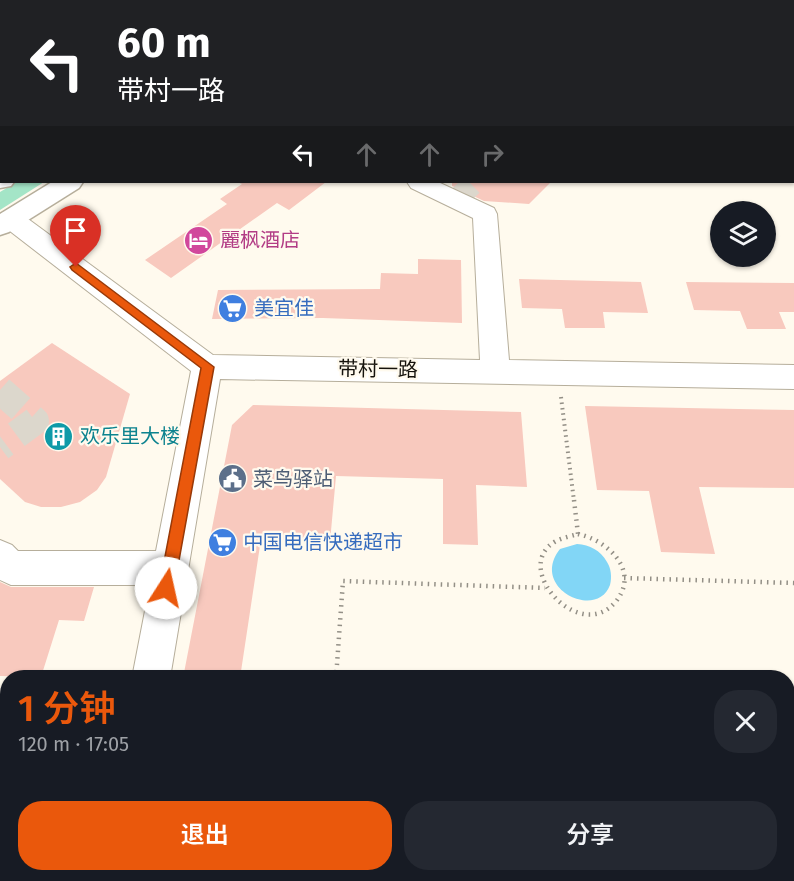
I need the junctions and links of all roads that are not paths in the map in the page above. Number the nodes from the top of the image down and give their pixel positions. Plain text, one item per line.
1 (68, 183) edge
2 (421, 183) edge
3 (6, 223) edge
4 (207, 367) junction
5 (495, 371) junction
6 (794, 376) edge
7 (0, 557) edge
8 (170, 568) junction
9 (152, 670) edge

1 - 3 main road
2 - 5 street
3 - 4 street
4 - 5 street, 带村一路
4 - 8 street
5 - 6 street, 带村一路
7 - 8 street
8 - 9 street

